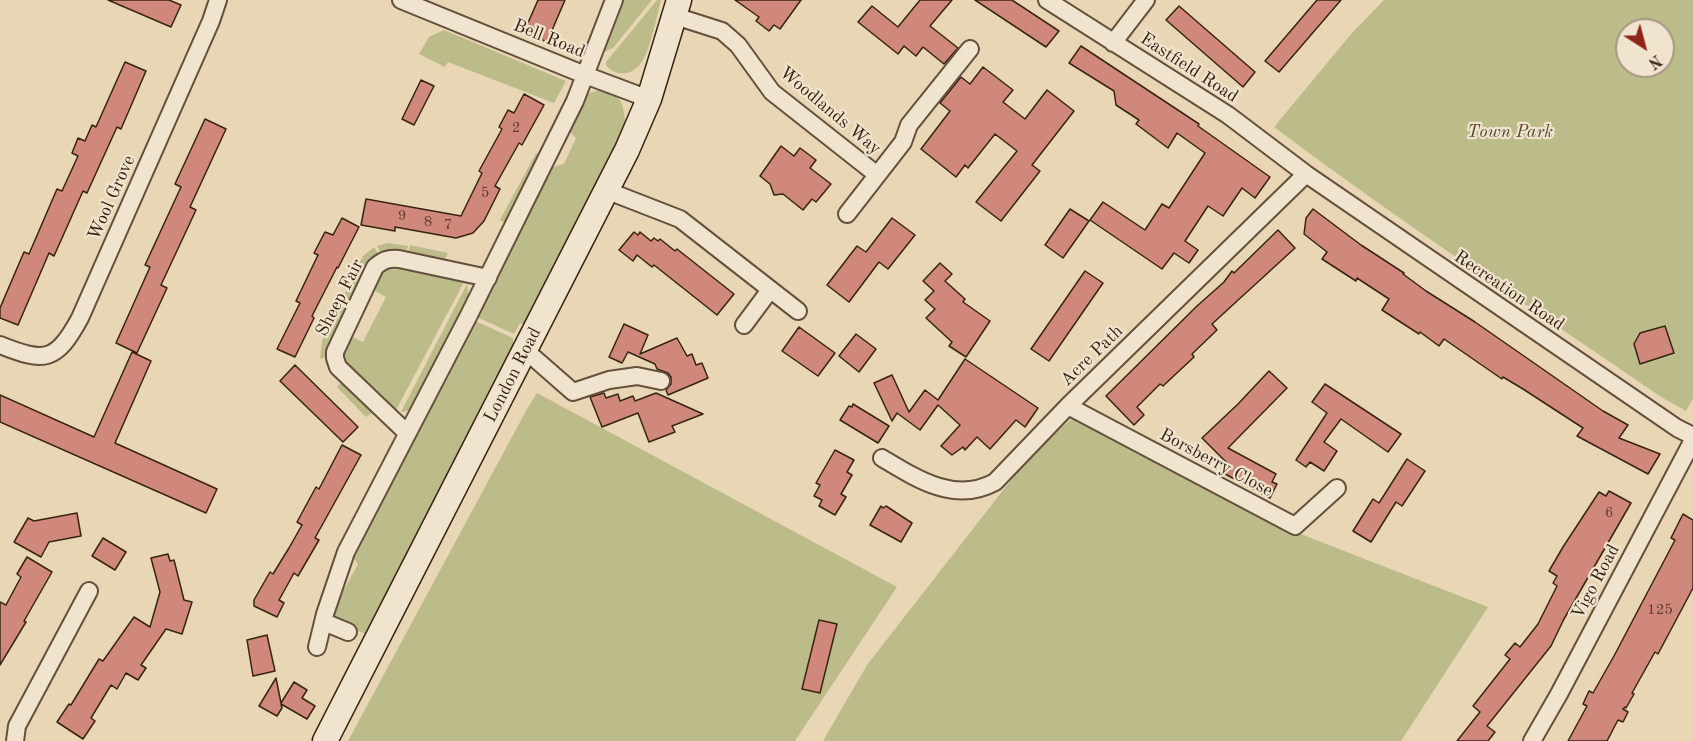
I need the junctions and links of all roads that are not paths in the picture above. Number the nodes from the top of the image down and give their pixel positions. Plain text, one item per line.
1 (218, 0) edge
2 (401, 0) edge
3 (614, 0) edge
4 (1047, 0) edge
5 (1146, 0) edge
6 (434, 6) edge
7 (677, 8) edge
8 (1113, 43) junction
9 (970, 49) dead end
10 (585, 75) junction
11 (649, 99) junction
12 (876, 174) junction
13 (1306, 174) junction
14 (608, 190) junction
15 (847, 214) dead end
16 (488, 278) junction
17 (770, 290) junction
18 (798, 311) dead end
19 (744, 325) dead end
20 (0, 345) edge
21 (525, 350) junction
22 (661, 381) dead end
23 (1068, 406) junction
24 (407, 433) junction
25 (1693, 438) edge
26 (882, 458) dead end
27 (1337, 488) dead end
28 (89, 591) dead end
29 (324, 622) junction
30 (348, 632) dead end
31 (318, 647) dead end
32 (15, 741) edge
33 (326, 741) edge
34 (1532, 741) edge

1 - 20 street, Wool Grove
2 - 6 street, Bell Road
3 - 10 street
4 - 8 street, Eastfield Road
5 - 8 street
6 - 10 street, Bell Road
7 - 11 street, London Road
7 - 12 street, Woodlands Way
8 - 13 street, Eastfield Road
9 - 12 street
10 - 11 street, Bell Road
10 - 16 street
11 - 14 street, London Road
12 - 15 street
13 - 23 street, Acre Path
13 - 25 street, Recreation Road
14 - 17 street
14 - 21 street, London Road
16 - 24 street
16 - 24 street, Sheep Fair
17 - 18 street
17 - 19 street
21 - 22 street
21 - 33 street, London Road
23 - 26 street, Acre Path
23 - 27 street, Borsberry Close
24 - 29 street
25 - 34 street, Vigo Road
28 - 32 street
29 - 30 street
29 - 31 street

